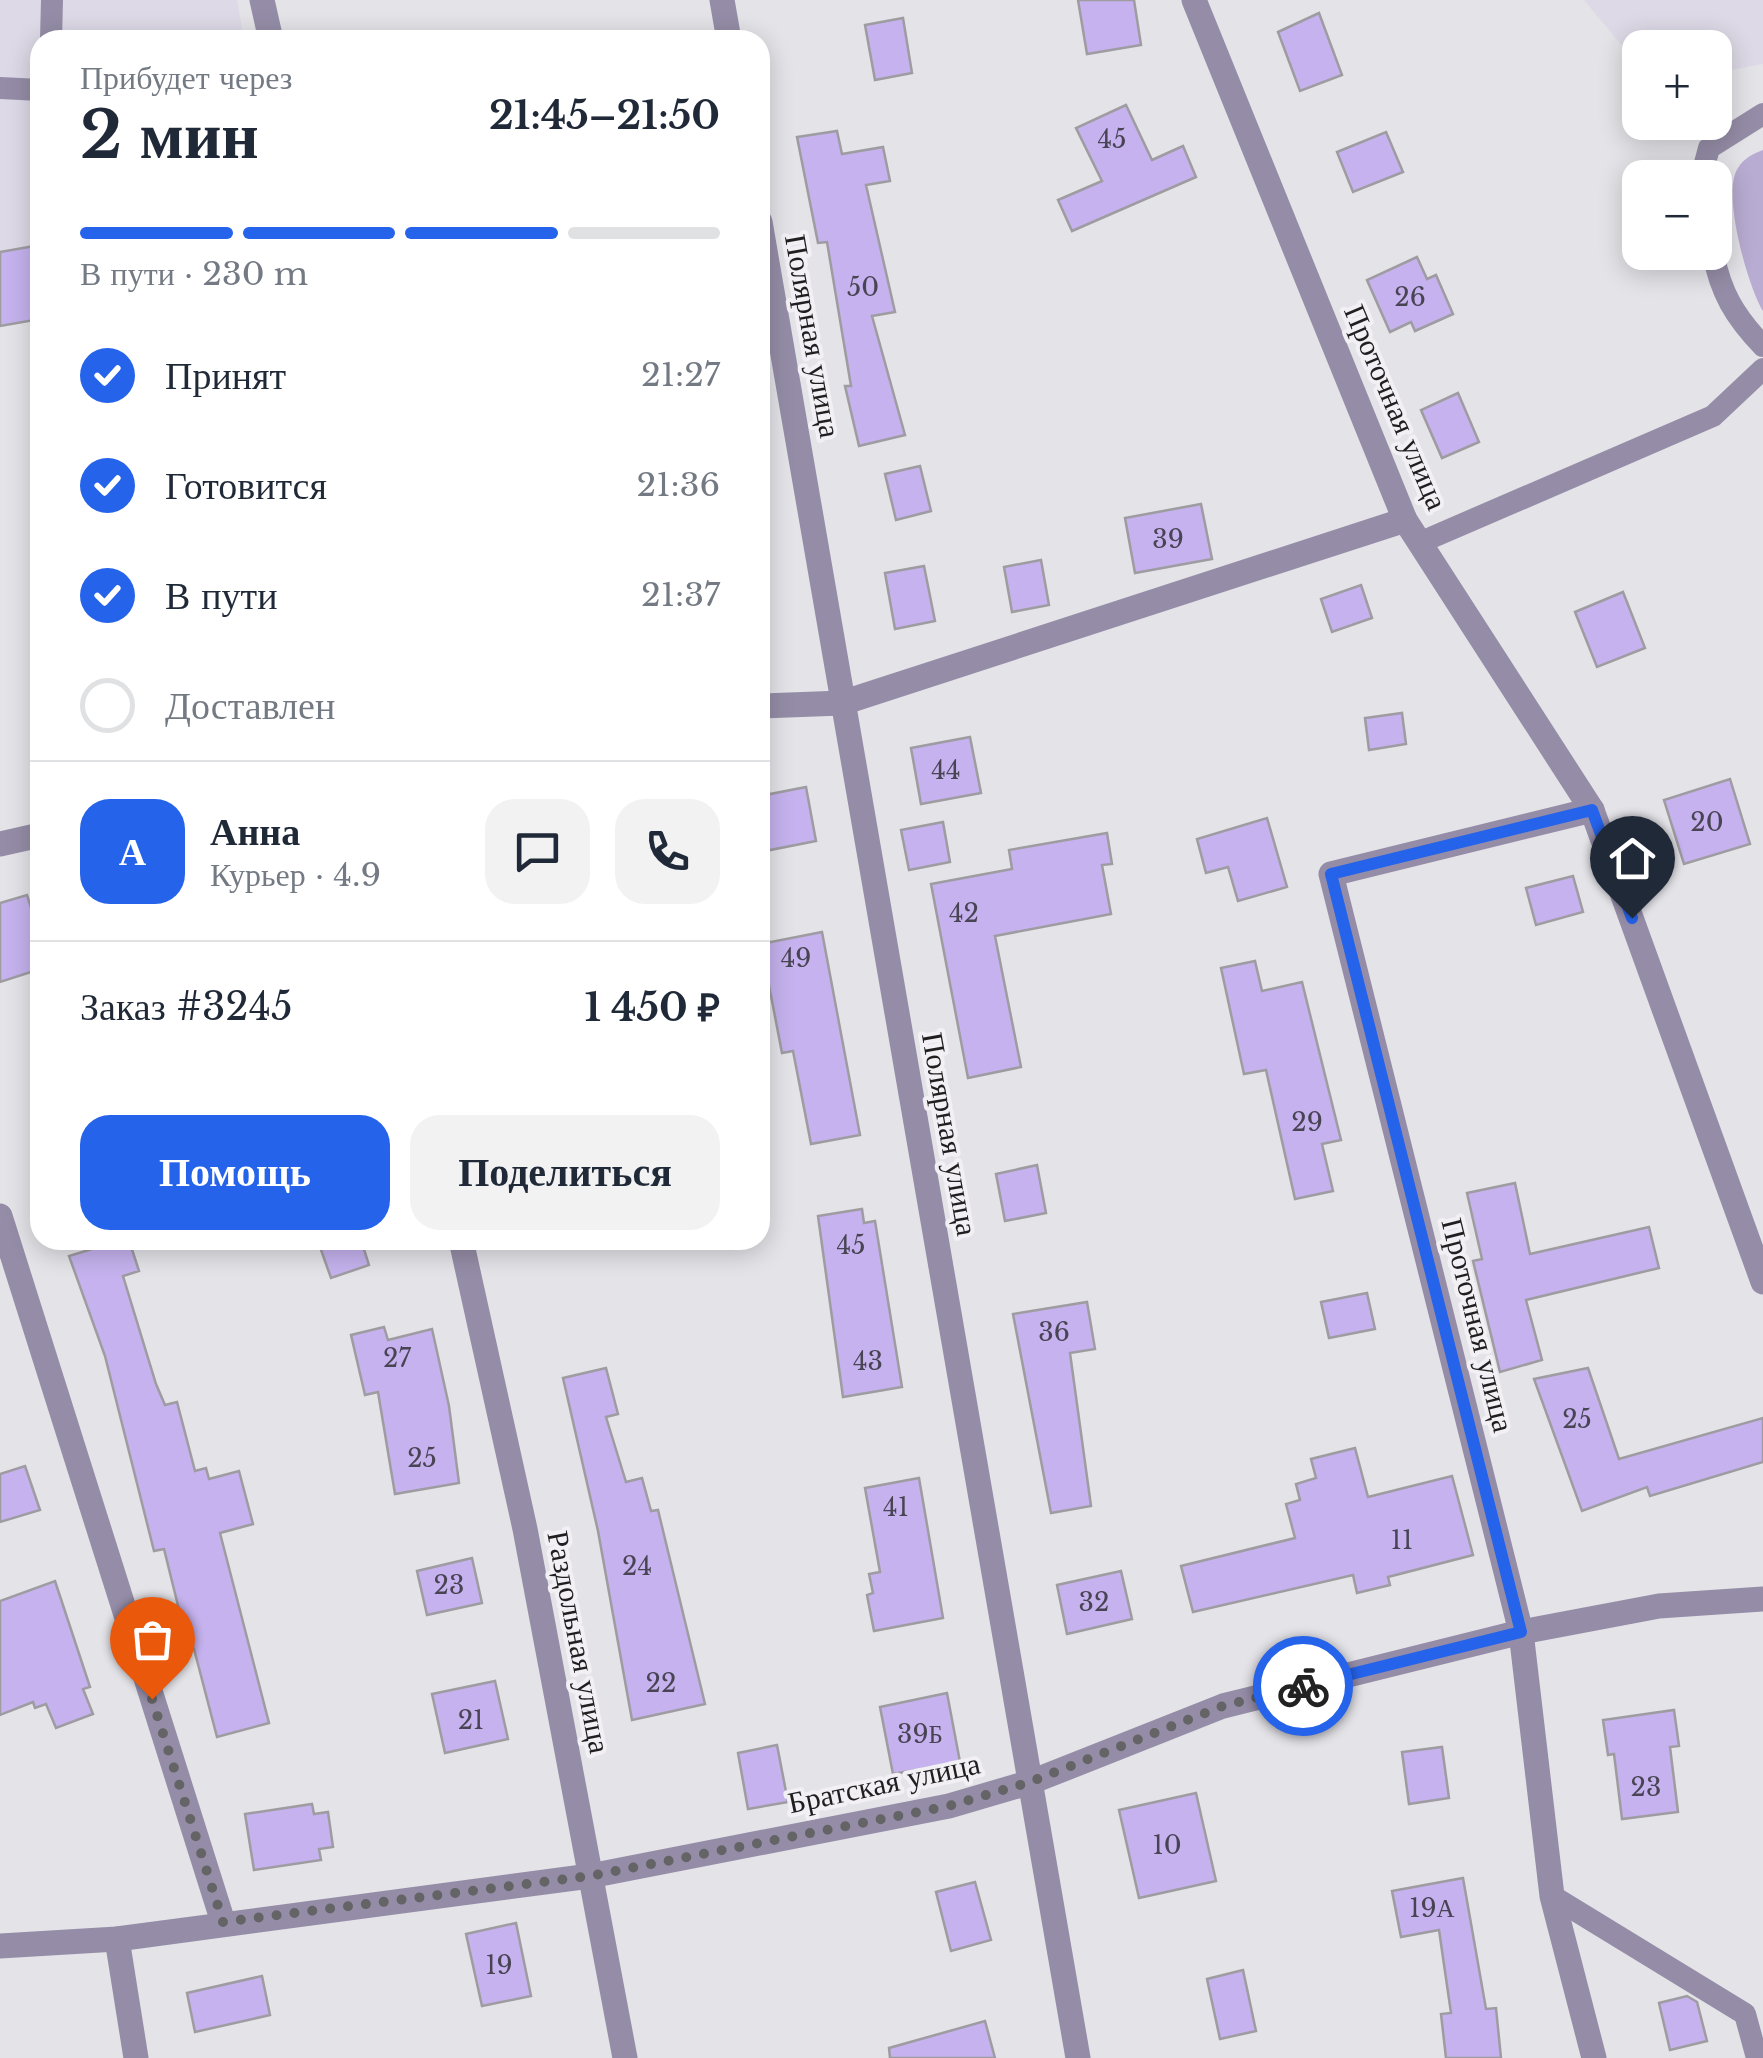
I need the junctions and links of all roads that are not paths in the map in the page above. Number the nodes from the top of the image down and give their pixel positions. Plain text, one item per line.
1 (52, 0) edge
2 (262, 0) edge
3 (722, 0) edge
4 (1194, 0) edge
5 (51, 30) edge
6 (268, 30) edge
7 (727, 30) edge
8 (0, 88) edge
9 (30, 90) edge
10 (1763, 114) edge
11 (1706, 160) edge
12 (1716, 270) edge
13 (770, 281) edge
14 (1763, 346) edge
15 (1763, 369) edge
16 (1412, 532) junction
17 (842, 704) junction
18 (770, 706) edge
19 (1592, 810) junction
20 (30, 837) edge
21 (0, 844) edge
22 (0, 1216) edge
23 (463, 1250) edge
24 (1763, 1282) edge
25 (1763, 1598) edge
26 (1521, 1632) junction
27 (1030, 1782) junction
28 (590, 1876) junction
29 (1552, 1896) junction
30 (223, 1922) junction
31 (117, 1939) junction
32 (0, 1946) edge
33 (136, 2058) edge
34 (625, 2058) edge
35 (1078, 2058) edge
36 (1594, 2058) edge
37 (1758, 2058) edge

1 - 5 lane
2 - 6 street
3 - 7 street
4 - 16 street, Проточная улица
8 - 9 lane
10 - 11 lane
12 - 14 lane
13 - 17 street, Полярная улица
15 - 16 lane
16 - 17 street
16 - 19 street, Проточная улица
17 - 18 street
17 - 27 street, Полярная улица
19 - 24 street, Проточная улица
19 - 26 street, Проточная улица
20 - 21 street
22 - 30 street
23 - 28 street, Раздольная улица
25 - 26 street, Братская улица
26 - 27 street, Братская улица
26 - 29 street, Проточная улица
27 - 28 street, Братская улица
27 - 35 street, Полярная улица
28 - 30 street, Братская улица
28 - 34 street, Раздольная улица
29 - 36 street, Проточная улица
29 - 37 lane
30 - 31 street, Братская улица
31 - 32 street, Братская улица
31 - 33 street

